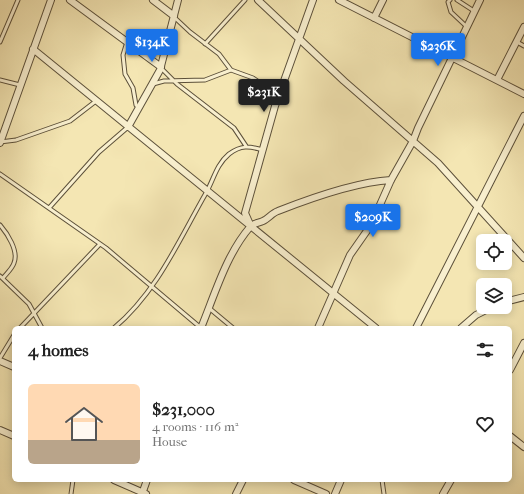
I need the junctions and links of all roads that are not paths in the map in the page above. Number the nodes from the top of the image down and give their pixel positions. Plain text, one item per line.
1 (18, 0) edge
2 (51, 0) edge
3 (70, 0) edge
4 (153, 0) edge
5 (178, 0) edge
6 (245, 0) edge
7 (258, 0) edge
8 (313, 0) edge
9 (339, 0) edge
10 (384, 0) edge
11 (450, 0) edge
12 (458, 0) edge
13 (480, 0) edge
14 (475, 11) junction
15 (174, 16) junction
16 (374, 18) junction
17 (467, 27) junction
18 (524, 27) edge
19 (299, 38) junction
20 (0, 42) edge
21 (127, 42) junction
22 (517, 42) junction
23 (205, 44) junction
24 (524, 46) edge
25 (33, 49) junction
26 (452, 57) junction
27 (161, 67) junction
28 (231, 70) junction
29 (0, 80) edge
30 (497, 80) junction
31 (174, 81) junction
32 (153, 84) junction
33 (20, 85) junction
34 (524, 94) edge
35 (279, 96) junction
36 (96, 101) junction
37 (139, 108) junction
38 (524, 116) edge
39 (128, 127) junction
40 (413, 141) junction
41 (0, 142) edge
42 (246, 146) junction
43 (263, 150) junction
44 (0, 174) edge
45 (391, 180) junction
46 (207, 191) junction
47 (477, 206) junction
48 (49, 208) junction
49 (0, 225) edge
50 (251, 225) junction
51 (100, 244) junction
52 (524, 258) edge
53 (1, 277) edge
54 (152, 287) junction
55 (333, 293) junction
56 (524, 297) edge
57 (512, 300) edge
58 (209, 308) junction
59 (35, 312) junction
60 (480, 314) edge
61 (22, 326) edge
62 (41, 326) edge
63 (116, 326) edge
64 (199, 326) edge
65 (202, 326) edge
66 (231, 326) edge
67 (319, 326) edge
68 (374, 326) edge
69 (417, 326) edge
70 (464, 326) edge
71 (12, 338) edge
72 (524, 343) edge
73 (0, 358) edge
74 (0, 361) edge
75 (12, 366) edge
76 (512, 366) edge
77 (0, 430) edge
78 (12, 435) edge
79 (512, 438) edge
80 (524, 448) edge
81 (73, 482) edge
82 (118, 482) edge
83 (147, 482) edge
84 (242, 482) edge
85 (299, 482) edge
86 (341, 482) edge
87 (382, 482) edge
88 (450, 482) edge
89 (71, 494) edge
90 (144, 494) edge
91 (236, 494) edge
92 (326, 494) edge
93 (335, 494) edge
94 (384, 494) edge
95 (444, 494) edge

1 - 20 lane
2 - 25 street
3 - 21 street
4 - 15 street
5 - 15 street
6 - 23 lane
7 - 19 street
8 - 19 street
9 - 16 street
10 - 16 street
11 - 17 lane
12 - 14 lane
13 - 14 street
14 - 17 street
15 - 23 lane
15 - 27 street
16 - 26 street
17 - 26 street
18 - 22 street
19 - 35 street
19 - 40 street
21 - 27 street
21 - 37 lane
22 - 24 lane
22 - 30 street
23 - 28 lane
25 - 33 street
25 - 36 street
26 - 30 street
26 - 40 street
27 - 31 lane
27 - 32 street
28 - 31 lane
28 - 35 lane
29 - 33 lane
30 - 34 street
31 - 32 lane
31 - 42 lane
32 - 37 street
33 - 41 street
35 - 43 street
36 - 39 street
36 - 41 lane
37 - 39 street
38 - 47 street
39 - 46 street
39 - 48 lane
40 - 45 street
40 - 47 street
42 - 43 lane
42 - 46 lane
43 - 50 street
44 - 48 lane
45 - 50 street
45 - 55 street
46 - 50 street
46 - 54 lane
47 - 52 street
47 - 69 street
48 - 51 lane
49 - 53 lane
50 - 55 street
50 - 58 street
51 - 54 lane
51 - 59 lane
53 - 59 lane
54 - 63 lane
54 - 64 lane
55 - 67 street
55 - 68 street
56 - 57 street
58 - 65 street
58 - 66 lane
59 - 61 lane
59 - 62 lane
60 - 70 street
71 - 73 lane
72 - 76 street
74 - 75 street
77 - 78 street
79 - 80 street
81 - 89 lane
82 - 90 street
83 - 90 street
84 - 91 street
85 - 92 street
86 - 93 street
87 - 94 lane
88 - 95 street

